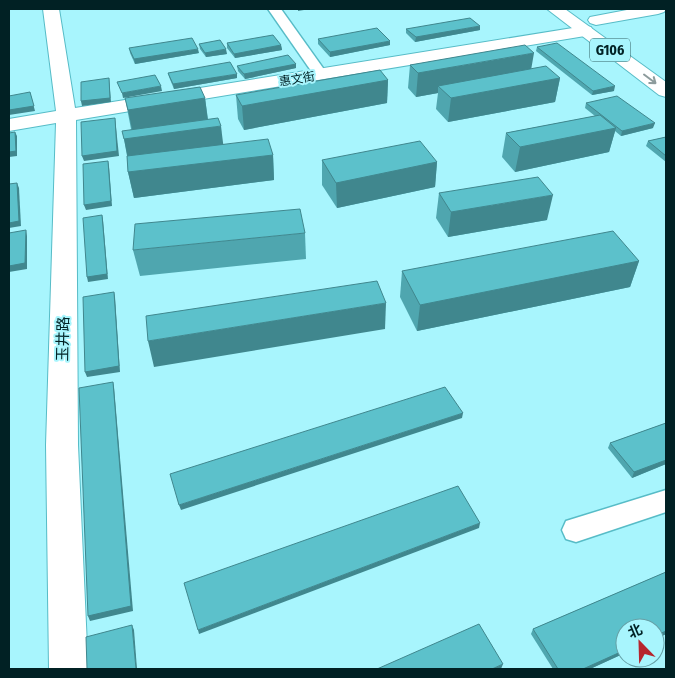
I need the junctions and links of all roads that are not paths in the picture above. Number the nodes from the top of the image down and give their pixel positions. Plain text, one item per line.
1 (52, 9) edge
2 (274, 9) edge
3 (555, 9) edge
4 (580, 9) edge
5 (658, 9) edge
6 (666, 16) edge
7 (596, 26) junction
8 (636, 49) dead end
9 (321, 75) junction
10 (666, 91) edge
11 (66, 115) junction
12 (9, 125) edge
13 (666, 501) edge
14 (576, 530) dead end
15 (68, 669) edge

1 - 11 main road, 玉井路
2 - 9 street
3 - 7 main road, G106
4 - 7 main road, G106
5 - 7 main road
6 - 7 main road
7 - 8 main road, G106
7 - 9 main road, 惠文街
7 -> 10 main road, G106
9 - 11 main road, 惠文街
11 - 12 main road, 惠文街
11 - 15 main road, 玉井路
13 - 14 street

